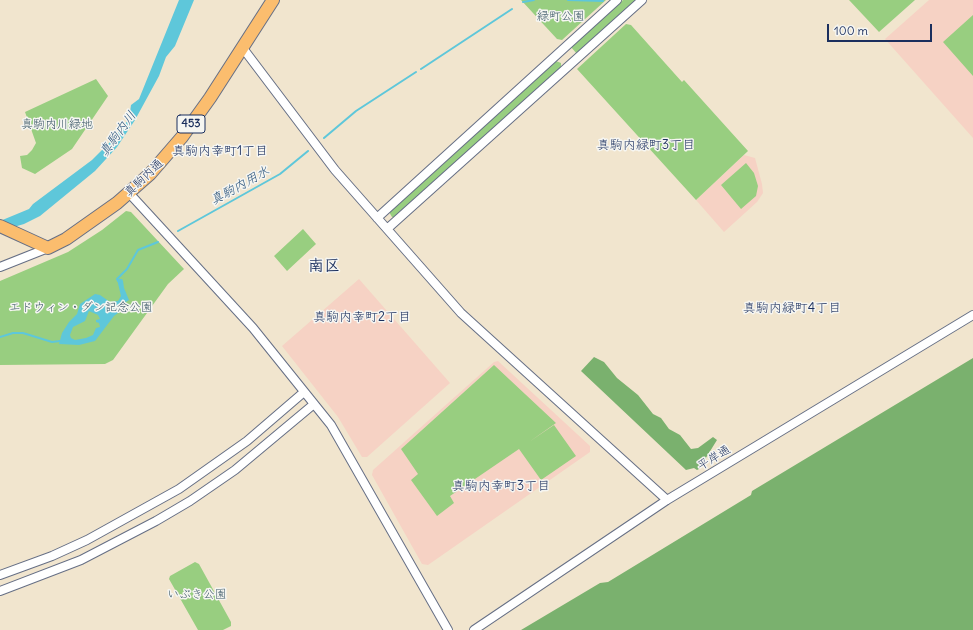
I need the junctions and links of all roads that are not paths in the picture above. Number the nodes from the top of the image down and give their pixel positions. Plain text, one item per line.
1 (272, 0) edge
2 (617, 0) edge
3 (642, 0) edge
4 (242, 47) junction
5 (129, 194) junction
6 (377, 218) junction
7 (0, 226) edge
8 (387, 229) junction
9 (48, 248) junction
10 (0, 267) edge
11 (973, 315) edge
12 (304, 392) junction
13 (314, 404) junction
14 (667, 500) junction
15 (0, 575) edge
16 (0, 591) edge
17 (448, 630) edge
18 (474, 630) edge

1 - 4 highway, 真駒内通 / 453
2 - 6 street
3 - 8 street
4 - 5 highway, 真駒内通 / 453
4 - 6 street
5 - 9 highway, 真駒内通 / 453
5 - 12 street
6 - 8 street
7 - 9 highway
8 - 14 street
9 - 10 street
11 - 14 street, 平岸通
12 - 13 street
12 - 15 street
13 - 16 street
13 - 17 street
14 - 18 street, 平岸通

